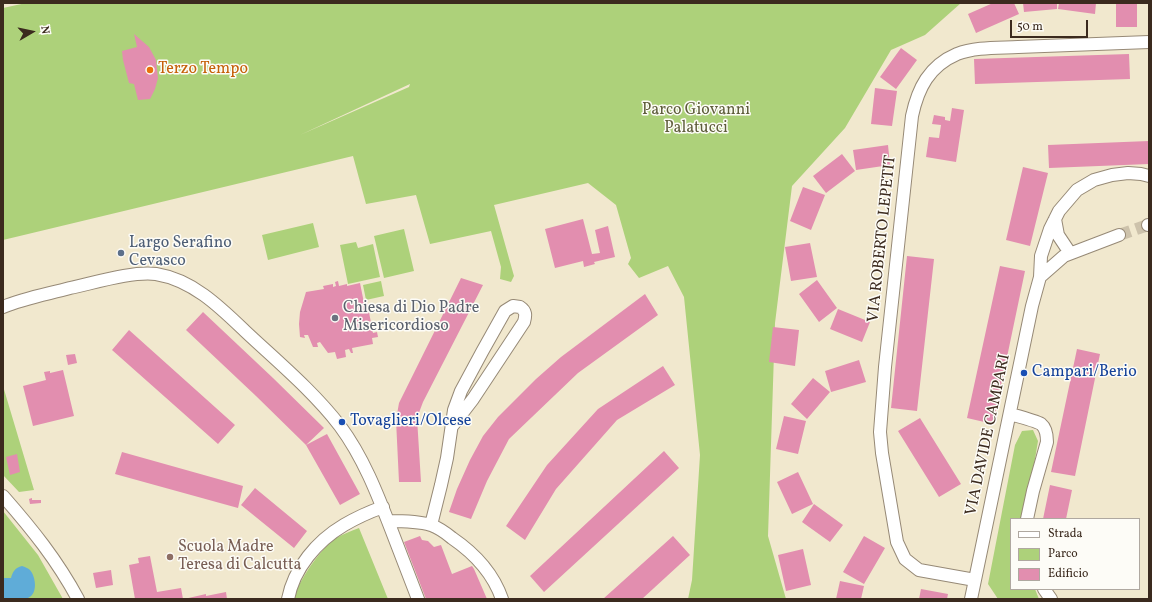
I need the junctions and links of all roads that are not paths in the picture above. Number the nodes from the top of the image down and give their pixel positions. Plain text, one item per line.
1 (1149, 42) edge
2 (1149, 176) edge
3 (1055, 219) junction
4 (1119, 235) tunnel mouth
5 (1070, 253) junction
6 (1040, 277) junction
7 (3, 307) edge
8 (1010, 414) junction
9 (453, 425) junction
10 (3, 496) edge
11 (383, 507) junction
12 (1027, 518) edge
13 (388, 521) junction
14 (431, 525) junction
15 (976, 580) junction
16 (1045, 590) edge
17 (78, 599) edge
18 (288, 599) edge
19 (418, 599) edge
20 (502, 599) edge
21 (972, 599) edge
22 (1051, 599) edge

1 - 15 street, VIA ROBERTO LEPETIT
2 - 3 street, VIA DAVIDE CAMPARI
3 - 5 street
3 - 6 street, VIA DAVIDE CAMPARI
4 - 5 street
5 - 6 street
6 - 8 street, VIA DAVIDE CAMPARI
7 - 11 street
8 - 12 street
8 - 15 street, VIA DAVIDE CAMPARI
9 - 9 street
9 - 14 street
10 - 17 street
11 - 13 street
11 - 18 street
13 - 14 street
13 - 19 street
14 - 20 street
15 - 21 street, VIA DAVIDE CAMPARI
16 - 22 street

